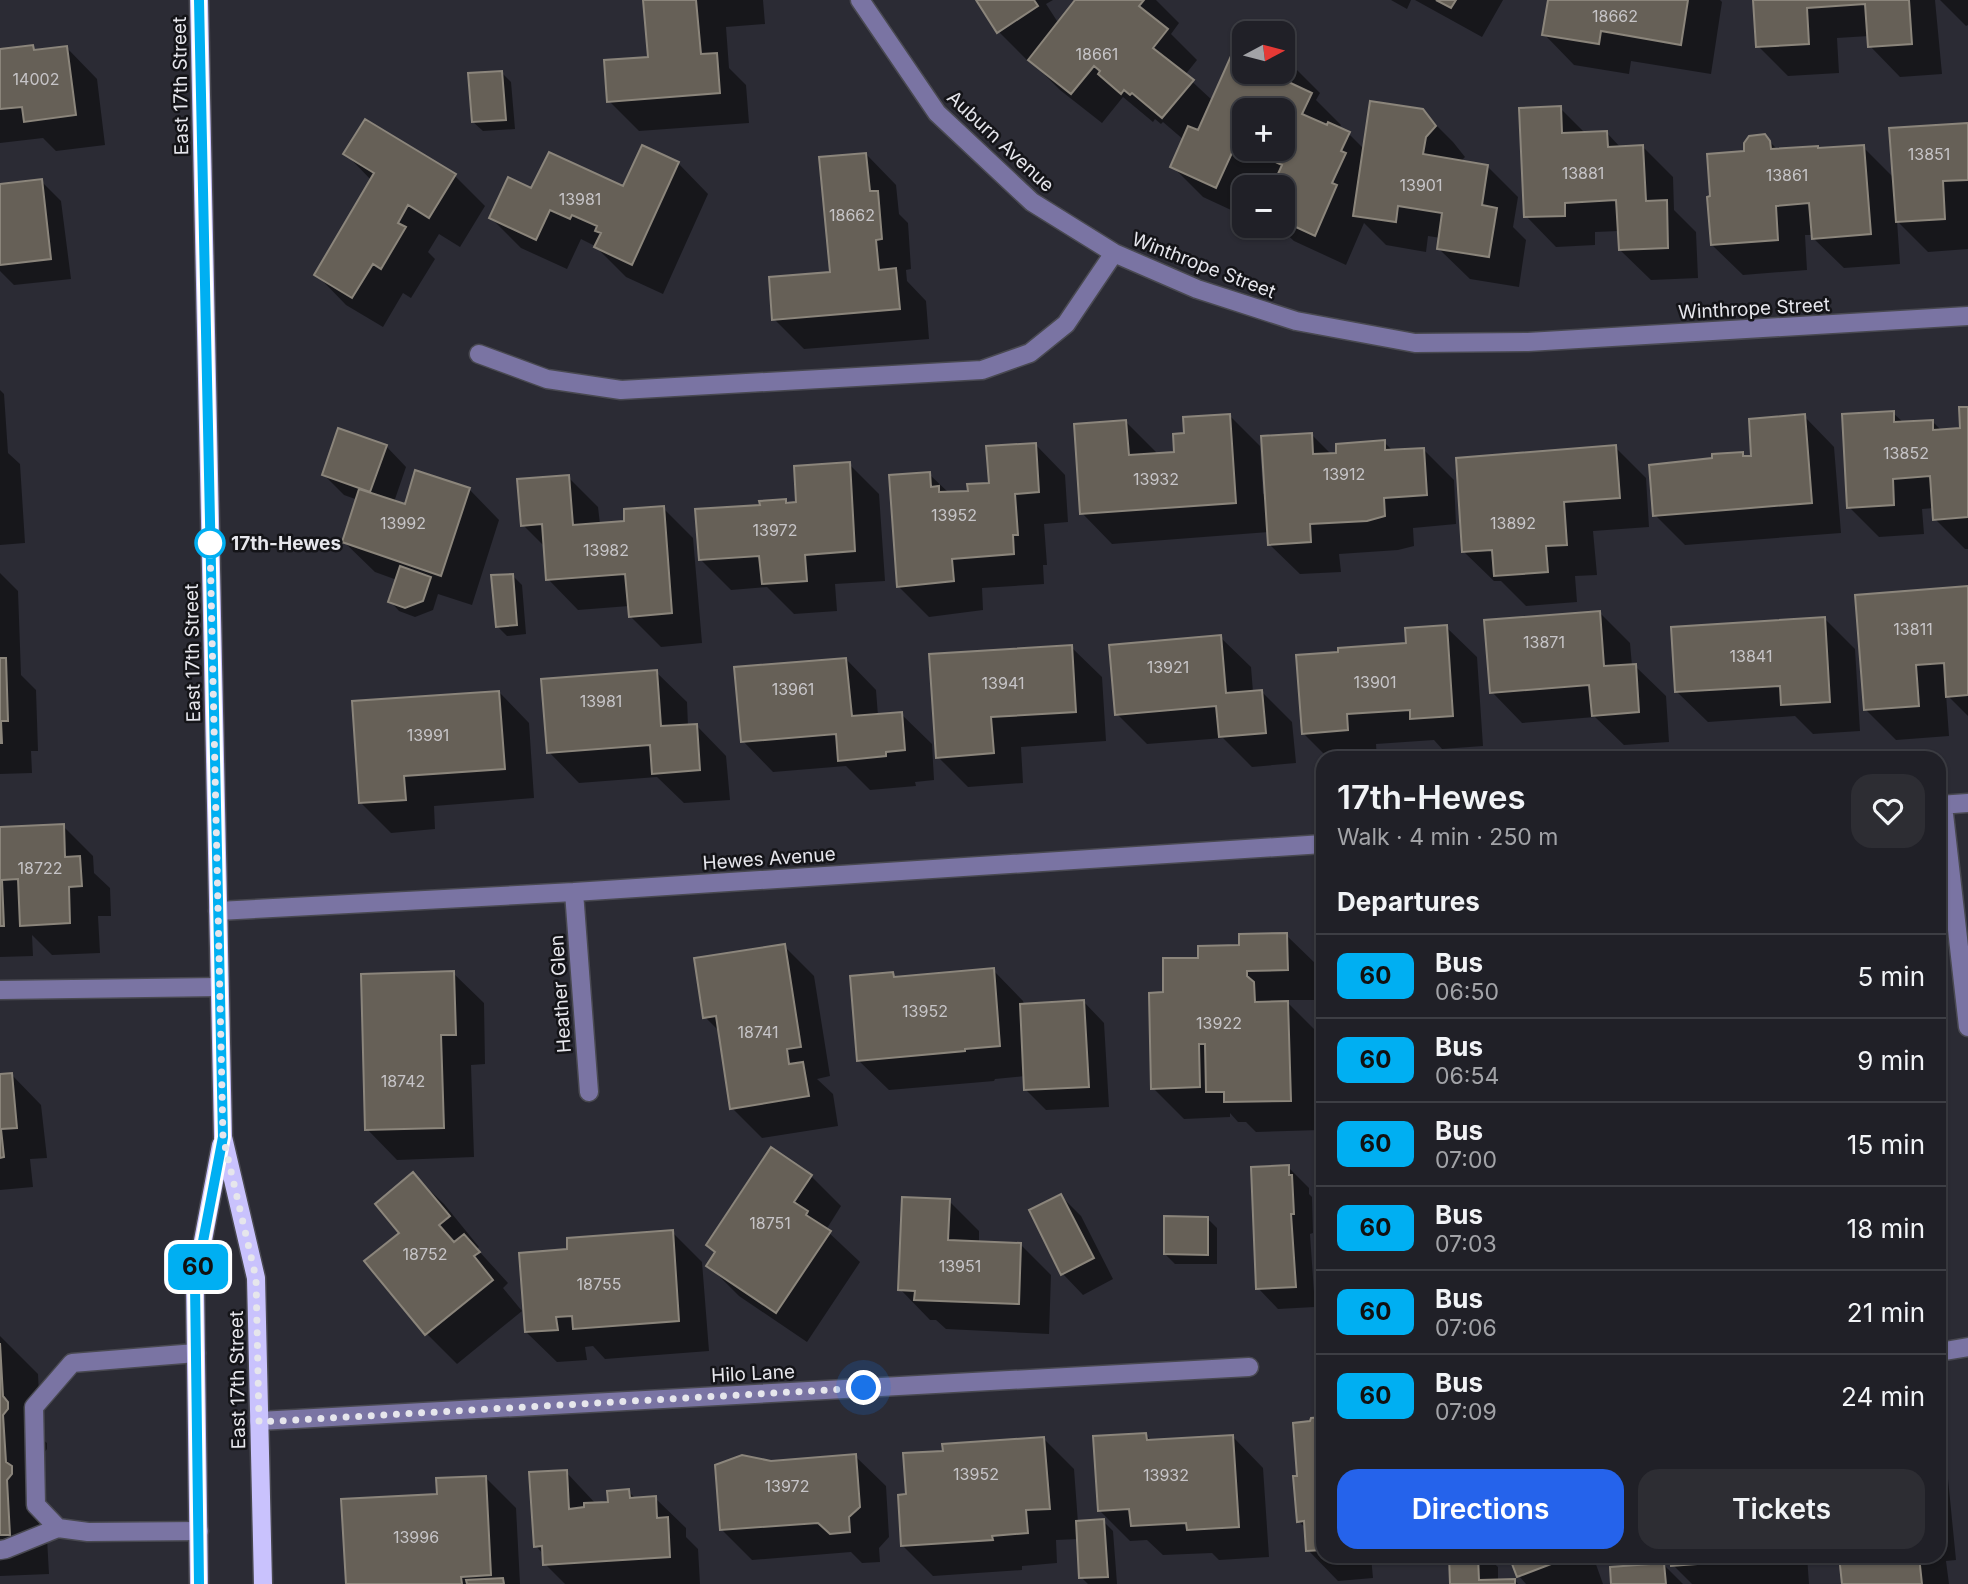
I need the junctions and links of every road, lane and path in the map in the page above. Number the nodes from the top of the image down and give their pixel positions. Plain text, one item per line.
1 (199, 0) edge
2 (860, 0) edge
3 (1114, 253) junction
4 (1968, 316) edge
5 (479, 354) dead end
6 (1968, 803) edge
7 (1946, 805) edge
8 (1316, 844) edge
9 (1946, 846) edge
10 (574, 892) junction
11 (218, 911) junction
12 (219, 987) junction
13 (0, 990) edge
14 (1968, 1027) edge
15 (589, 1092) dead end
16 (223, 1137) junction
17 (1968, 1347) edge
18 (1946, 1351) edge
19 (196, 1353) junction
20 (1249, 1367) dead end
21 (259, 1422) junction
22 (58, 1528) junction
23 (199, 1531) junction
24 (0, 1550) edge
25 (199, 1584) edge
26 (263, 1584) edge

1 - 11 main road, East 17th Street
2 - 3 street, Auburn Avenue
3 - 4 street, Winthrope Street
3 - 5 street, Winthrope Street
6 - 7 street
8 - 10 street, Hewes Avenue
9 - 14 street
10 - 11 street, Hewes Avenue
10 - 15 street, Heather Glen
11 - 12 main road, East 17th Street
12 - 13 street
12 - 16 main road, East 17th Street
16 - 19 main road, East 17th Street
16 - 21 main road, East 17th Street
17 - 18 street
19 - 22 street
19 - 23 main road, East 17th Street
20 - 21 street, Hilo Lane
21 - 26 main road, East 17th Street
22 - 23 street
22 - 24 street
23 - 25 main road, East 17th Street

